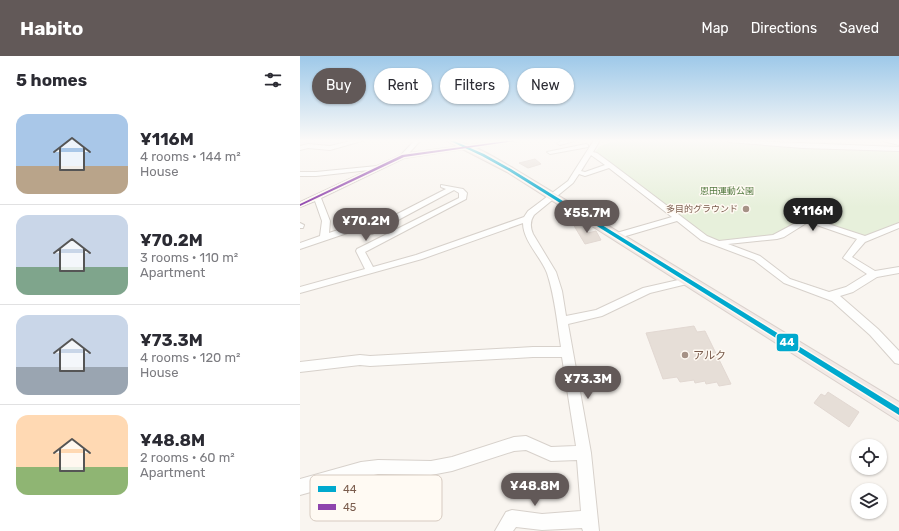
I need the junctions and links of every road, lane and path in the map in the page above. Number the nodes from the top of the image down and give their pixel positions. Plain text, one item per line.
1 (390, 162) edge
2 (497, 162) edge
3 (583, 162) edge
4 (606, 162) edge
5 (610, 165) junction
6 (378, 168) junction
7 (577, 172) junction
8 (300, 174) edge
9 (555, 195) junction
10 (316, 198) junction
11 (300, 205) edge
12 (420, 205) junction
13 (435, 212) junction
14 (380, 216) dead end
15 (677, 218) junction
16 (527, 219) junction
17 (359, 226) junction
18 (897, 227) edge
19 (369, 232) junction
20 (620, 235) junction
21 (324, 238) junction
22 (861, 238) junction
23 (384, 240) junction
24 (720, 245) junction
25 (300, 246) edge
26 (899, 270) edge
27 (371, 271) junction
28 (874, 274) junction
29 (687, 281) junction
30 (300, 290) edge
31 (830, 295) junction
32 (562, 321) junction
33 (568, 352) junction
34 (899, 359) edge
35 (300, 367) edge
36 (899, 403) edge
37 (899, 412) edge
38 (584, 453) junction
39 (345, 475) edge
40 (310, 484) edge
41 (300, 487) edge
42 (591, 525) edge
43 (503, 531) edge

1 - 6 street
2 - 9 highway
3 - 7 street
4 - 5 street
5 - 7 street
5 - 15 street
6 - 8 street
6 - 10 street
7 - 9 street
9 - 16 street
9 - 20 highway
10 - 11 street
10 - 21 street
12 - 13 street
12 - 13 street
12 - 19 street
13 - 23 street
14 - 17 street
15 - 20 street
15 - 24 street
16 - 27 street
16 - 32 street
17 - 19 street
17 - 21 street
18 - 22 street
19 - 23 street
20 - 29 highway
20 - 36 highway
21 - 25 street
22 - 24 street
22 - 28 street
23 - 27 street
24 - 31 street
26 - 28 street
27 - 30 street
28 - 31 street
29 - 32 street
29 - 37 highway
31 - 34 street
32 - 33 street
33 - 35 street
33 - 38 street
38 - 39 street
38 - 42 street
40 - 41 street
42 - 43 street

